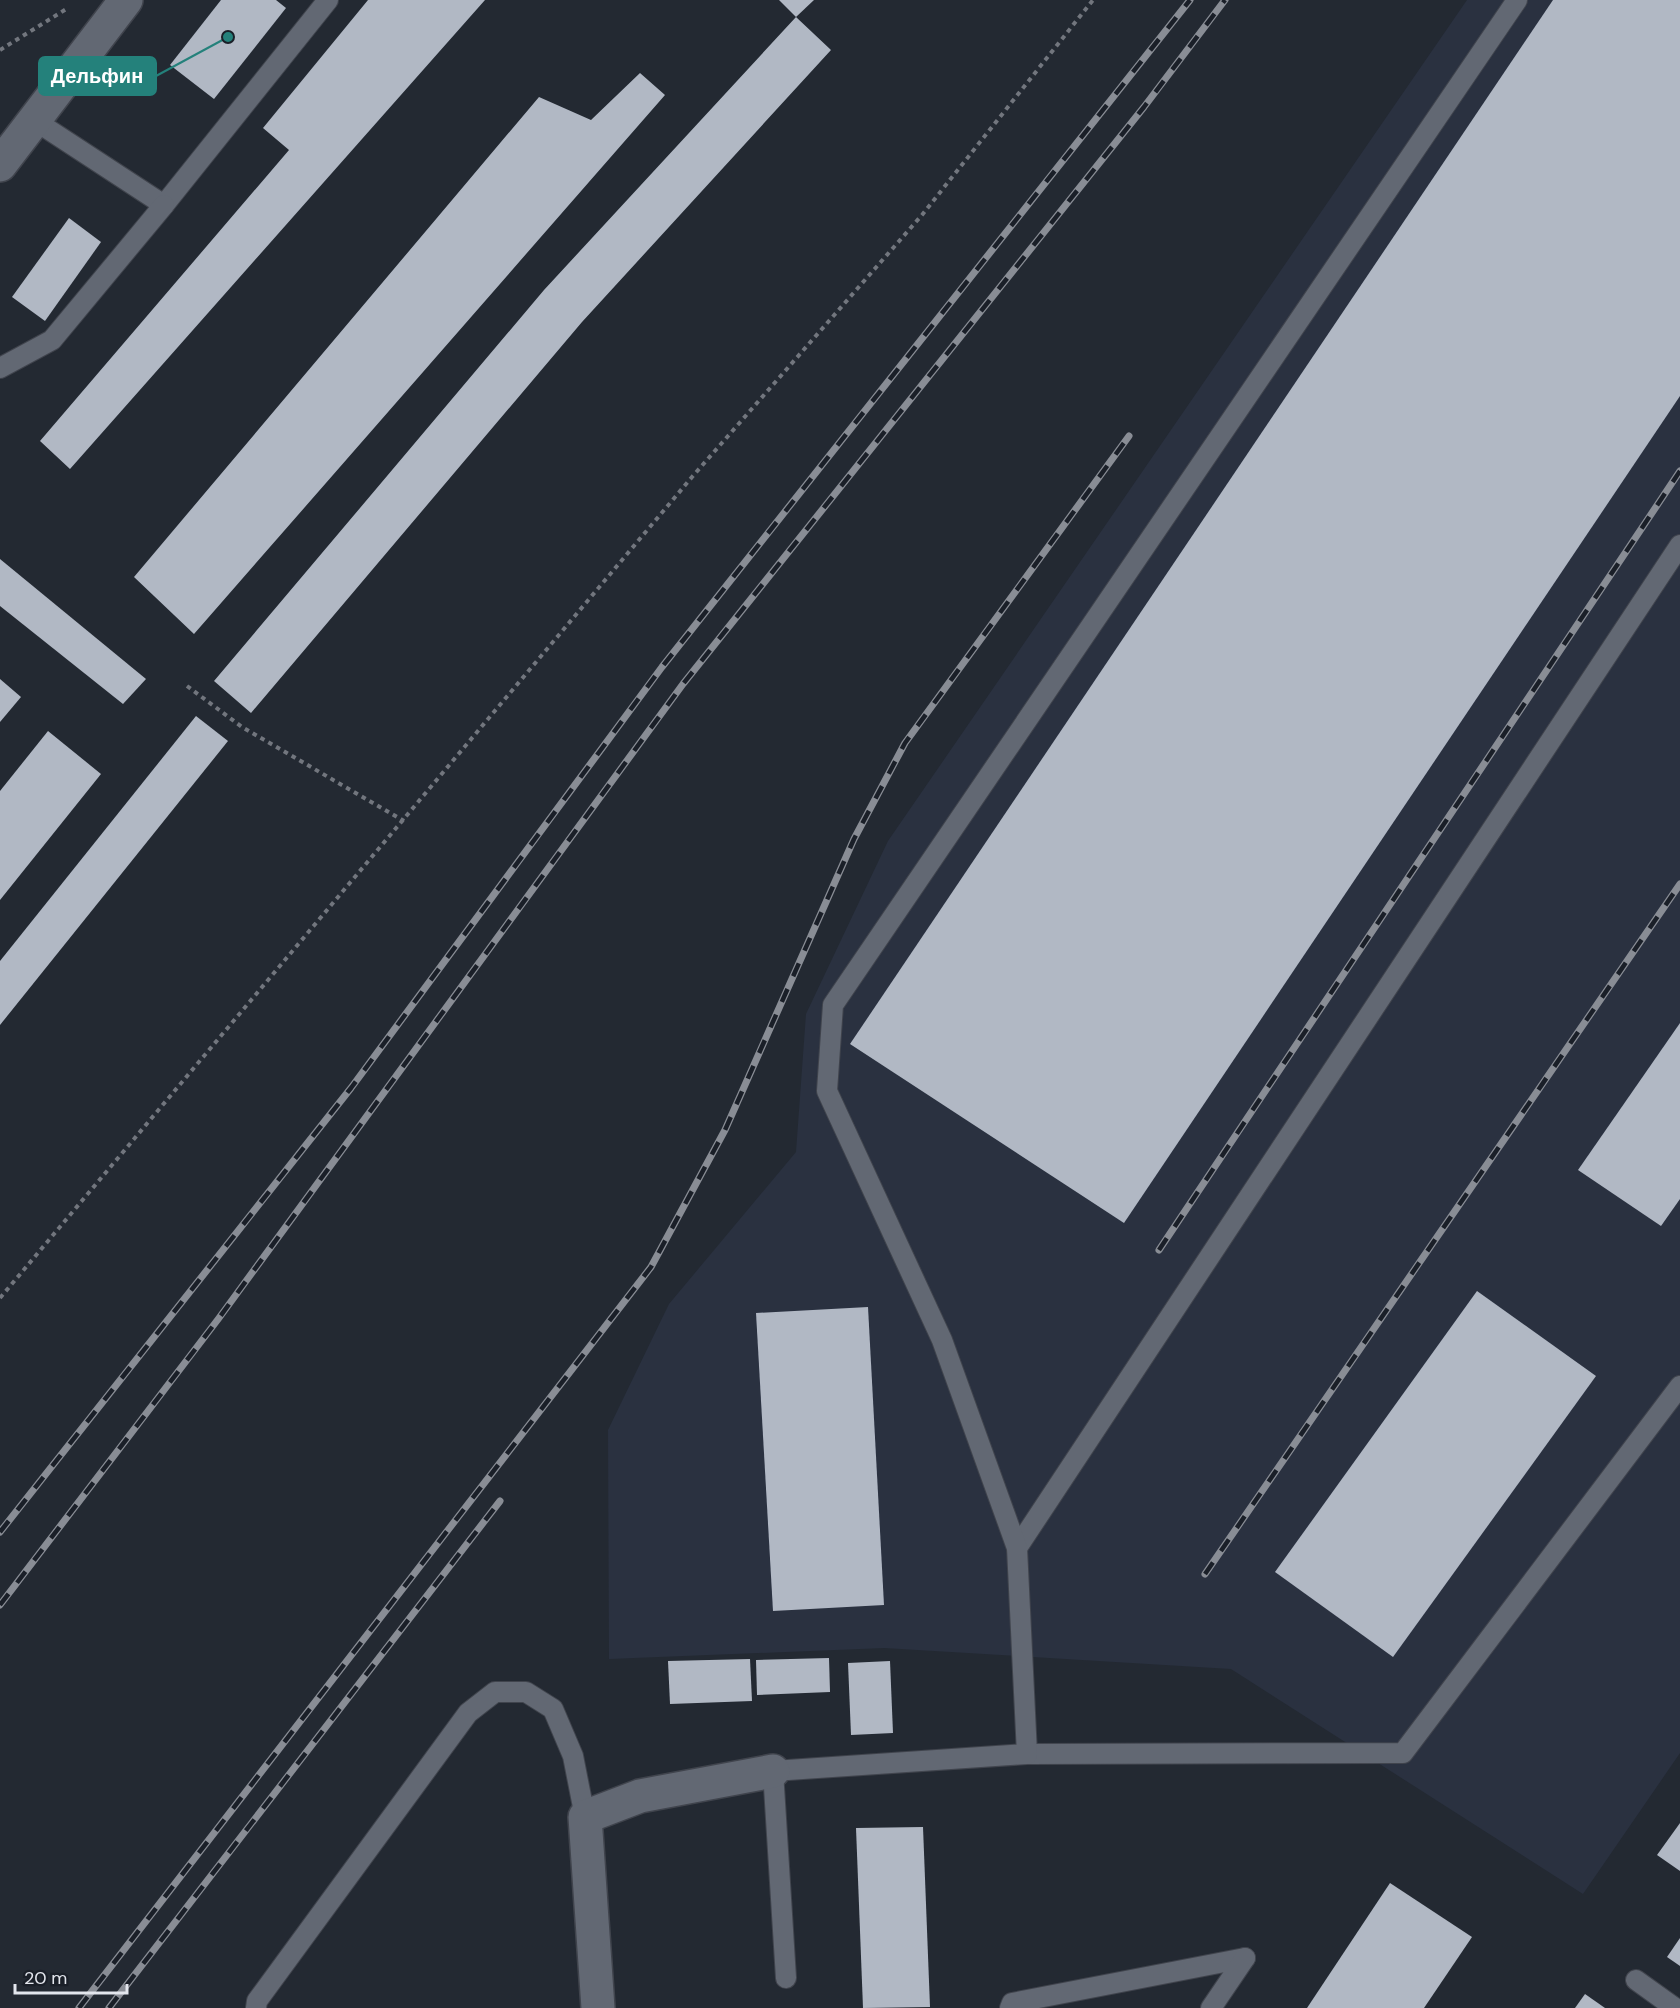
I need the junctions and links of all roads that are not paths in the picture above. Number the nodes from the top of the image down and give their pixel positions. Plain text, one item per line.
1 (126, 0) edge
2 (328, 0) edge
3 (1517, 0) edge
4 (34, 120) junction
5 (0, 165) edge
6 (164, 205) junction
7 (0, 368) edge
8 (1680, 545) edge
9 (1680, 1386) edge
10 (1017, 1548) junction
11 (1027, 1754) junction
12 (773, 1771) junction
13 (585, 1817) junction
14 (786, 1978) dead end
15 (1636, 1980) dead end
16 (256, 2008) edge
17 (598, 2008) edge
18 (1010, 2008) edge
19 (1211, 2008) edge
20 (1675, 2008) edge

1 - 4 street
2 - 6 lane
3 - 10 lane
4 - 5 street
4 - 6 lane
6 - 7 lane
8 - 10 lane
9 - 11 lane
10 - 11 lane
11 - 12 lane
12 - 13 street
12 - 14 lane
13 - 16 lane
13 - 17 street
15 - 20 lane
18 - 19 lane

